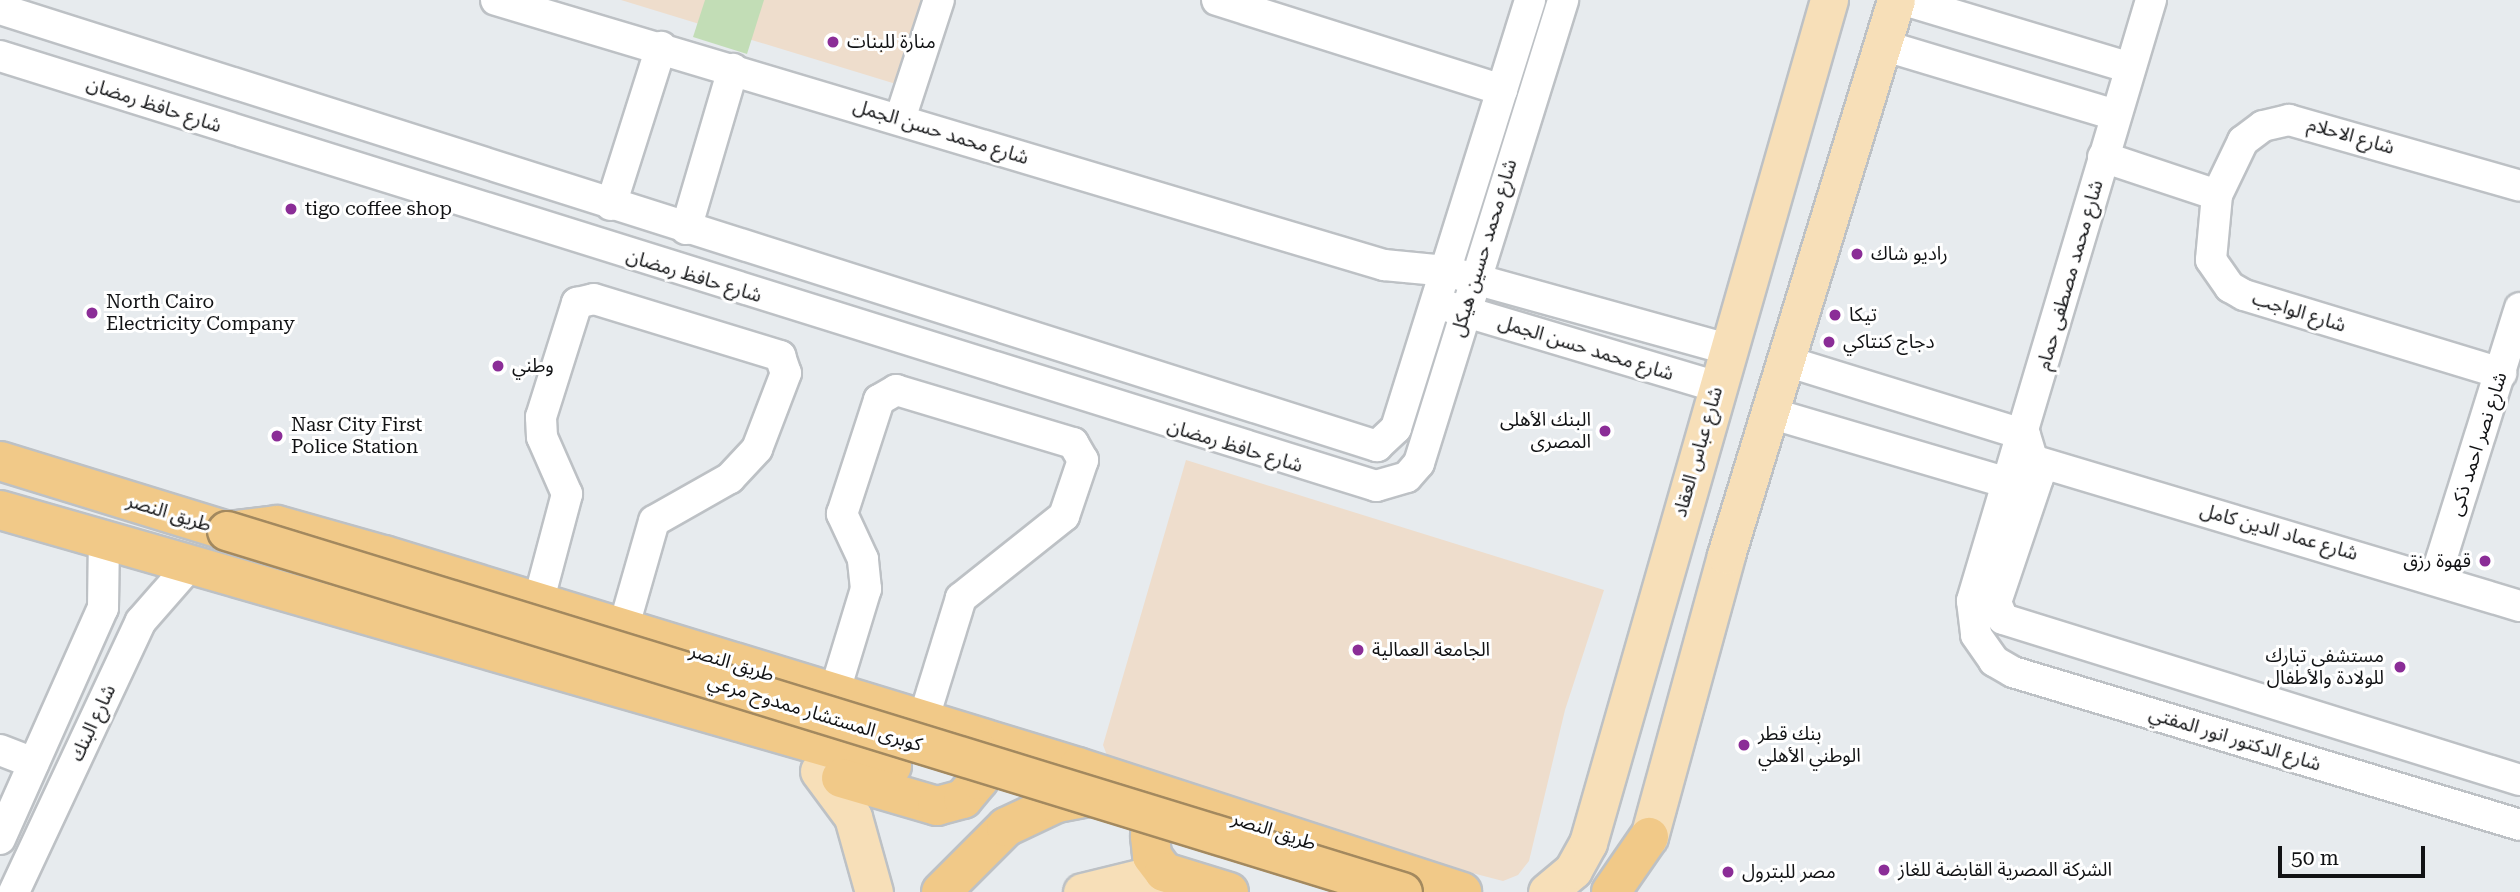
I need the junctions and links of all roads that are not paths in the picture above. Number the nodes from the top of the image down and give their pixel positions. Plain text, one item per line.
1 (496, 0) edge
2 (939, 0) edge
3 (1217, 0) edge
4 (1530, 0) edge
5 (1563, 0) edge
6 (1829, 0) edge
7 (1896, 0) edge
8 (1904, 0) edge
9 (2151, 0) edge
10 (0, 9) edge
11 (1882, 45) junction
12 (661, 47) junction
13 (0, 56) edge
14 (2130, 68) junction
15 (733, 69) junction
16 (1502, 90) junction
17 (2116, 115) junction
18 (900, 119) junction
19 (2103, 157) junction
20 (2520, 186) edge
21 (2217, 195) junction
22 (611, 205) junction
23 (686, 229) junction
24 (1384, 265) junction
25 (1460, 275) junction
26 (1450, 307) junction
27 (2520, 308) edge
28 (1727, 349) junction
29 (1786, 361) junction
30 (2501, 373) junction
31 (1717, 387) junction
32 (1770, 413) junction
33 (1340, 439) junction
34 (1377, 446) joint
35 (2023, 459) junction
36 (0, 461) edge
37 (1328, 475) junction
38 (1391, 485) joint
39 (0, 510) edge
40 (227, 531) junction
41 (104, 540) junction
42 (193, 566) junction
43 (2435, 579) junction
44 (538, 603) junction
45 (2520, 606) edge
46 (1973, 624) joint
47 (623, 629) junction
48 (92, 632) junction
49 (128, 647) junction
50 (834, 694) junction
51 (2308, 715) junction
52 (923, 721) junction
53 (2360, 731) junction
54 (968, 735) junction
55 (0, 750) edge
56 (2293, 757) junction
57 (34, 764) junction
58 (819, 771) junction
59 (2342, 771) junction
60 (2520, 780) edge
61 (1187, 802) junction
62 (2520, 825) edge
63 (1, 833) edge
64 (1649, 837) junction
65 (1164, 872) junction
66 (14, 892) edge
67 (874, 892) edge
68 (941, 892) edge
69 (1082, 892) edge
70 (1229, 892) edge
71 (1312, 892) edge
72 (1403, 892) edge
73 (1462, 892) edge
74 (1547, 892) edge
75 (1611, 892) edge
76 (1651, 892) edge

1 - 12 street, شارع محمد حسن الجمل
2 - 18 street
3 - 16 street
4 - 16 street, شارع محمد حسين هيكل
5 - 25 street, شارع محمد حسين هيكل
6 - 28 main road, شارع عباس العقاد
7 - 11 main road
8 - 14 street
9 - 14 street, شارع محمد مصطفى حمام
10 - 22 street, شارع حافظ رمضان
11 - 17 street
11 - 29 main road
12 - 15 street, شارع محمد حسن الجمل
12 - 22 street
13 - 37 street, شارع حافظ رمضان
14 - 17 street, شارع محمد مصطفى حمام
15 - 18 street, شارع محمد حسن الجمل
15 - 23 street
16 - 25 street, شارع محمد حسين هيكل
17 - 19 street, شارع محمد مصطفى حمام
18 - 24 street, شارع محمد حسن الجمل
19 - 21 street
19 - 35 street, شارع محمد مصطفى حمام
20 - 21 street, شارع الاحلام
21 - 30 street, شارع الواجب
22 - 23 street, شارع حافظ رمضان
23 - 33 street, شارع حافظ رمضان
24 - 25 street, شارع محمد حسن الجمل
24 - 26 street, شارع محمد حسن الجمل
25 - 26 street, شارع محمد حسين هيكل
25 - 28 street, شارع محمد حسن الجمل
26 - 31 street, شارع محمد حسن الجمل
26 - 34 street, شارع محمد حسين هيكل
26 - 38 street, شارع محمد حسين هيكل
27 - 30 street, شارع نصر احمد ذكى
28 - 31 main road, شارع عباس العقاد
29 - 32 main road
29 - 35 street, شارع عماد الدين كامل
30 - 43 street, شارع نصر احمد ذكى
31 - 74 main road, شارع عباس العقاد
32 - 35 street, شارع عماد الدين كامل
32 - 64 main road
33 - 34 street, شارع حافظ رمضان
33 - 37 street
35 - 43 street, شارع عماد الدين كامل
35 - 46 street, شارع محمد مصطفى حمام
35 - 51 street, شارع محمد مصطفى حمام
36 - 40 highway, طريق النصر
37 - 38 street, شارع حافظ رمضان
39 - 41 highway
40 - 44 highway, طريق النصر
40 - 72 highway, كوبرى المستشار ممدوح مرعي, bridge
41 - 42 highway
41 - 48 street, شارع البنك
42 - 49 street, شارع البنك
42 - 58 highway
42 - 71 highway, كوبرى المستشار ممدوح مرعي
43 - 45 street, شارع عماد الدين كامل
44 - 47 highway, طريق النصر
44 - 47 street
46 - 56 street, شارع الدكتور انور المفتي
47 - 50 highway, طريق النصر
48 - 49 street
48 - 57 street, شارع البنك
49 - 66 street, شارع البنك
50 - 52 highway, طريق النصر
50 - 52 street
51 - 53 street
51 - 56 street
52 - 54 highway, طريق النصر
53 - 59 street
53 - 60 street
54 - 58 highway
54 - 61 highway, طريق النصر
55 - 57 street
56 - 59 street, شارع الدكتور انور المفتي
57 - 63 street, شارع البنك
58 - 67 main road
59 - 62 street, شارع الدكتور انور المفتي
61 - 65 highway
61 - 68 highway
61 - 73 highway, طريق النصر
64 - 75 highway
64 - 76 highway
65 - 69 main road
65 - 70 highway

